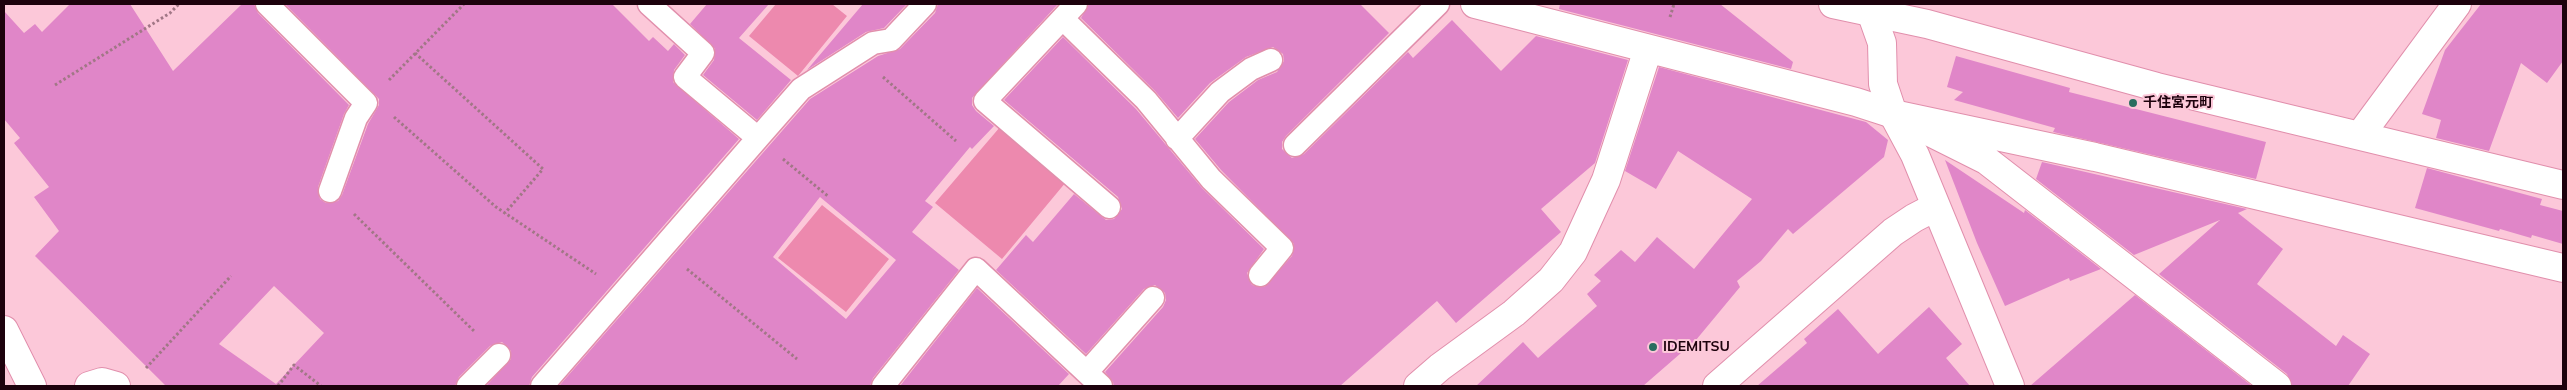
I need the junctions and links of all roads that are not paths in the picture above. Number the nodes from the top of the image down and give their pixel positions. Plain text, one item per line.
1 (267, 4) edge
2 (649, 4) edge
3 (925, 4) edge
4 (1438, 4) edge
5 (1475, 4) edge
6 (1833, 4) edge
7 (2457, 4) edge
8 (1871, 8) edge
9 (1069, 11) edge
10 (1648, 49) junction
11 (1271, 60) dead end
12 (1893, 114) junction
13 (2361, 134) junction
14 (758, 138) junction
15 (1176, 139) junction
16 (1295, 145) dead end
17 (2563, 185) edge
18 (330, 192) road end
19 (1109, 207) dead end
20 (1935, 207) junction
21 (2563, 268) edge
22 (1260, 275) dead end
23 (1153, 298) dead end
24 (4, 330) edge
25 (499, 355) road end
26 (1094, 379) edge
27 (32, 386) edge
28 (88, 386) edge
29 (116, 386) edge
30 (468, 386) edge
31 (542, 386) edge
32 (883, 386) edge
33 (1418, 386) edge
34 (1717, 386) edge
35 (2010, 386) edge
36 (2278, 386) edge

1 - 18 lane
2 - 14 lane
3 - 14 lane
4 - 16 lane
5 - 10 main road
6 - 8 main road
7 - 13 main road
8 - 12 main road
8 - 13 main road
9 - 15 lane
9 - 19 lane
10 - 12 main road
10 - 33 main road
11 - 15 lane
12 - 20 main road
12 - 21 main road
12 - 36 main road
13 - 17 main road
14 - 31 lane
15 - 22 lane
20 - 34 main road
20 - 35 main road
23 - 26 lane
24 - 27 main road
25 - 30 lane
26 - 32 lane
28 - 29 main road

